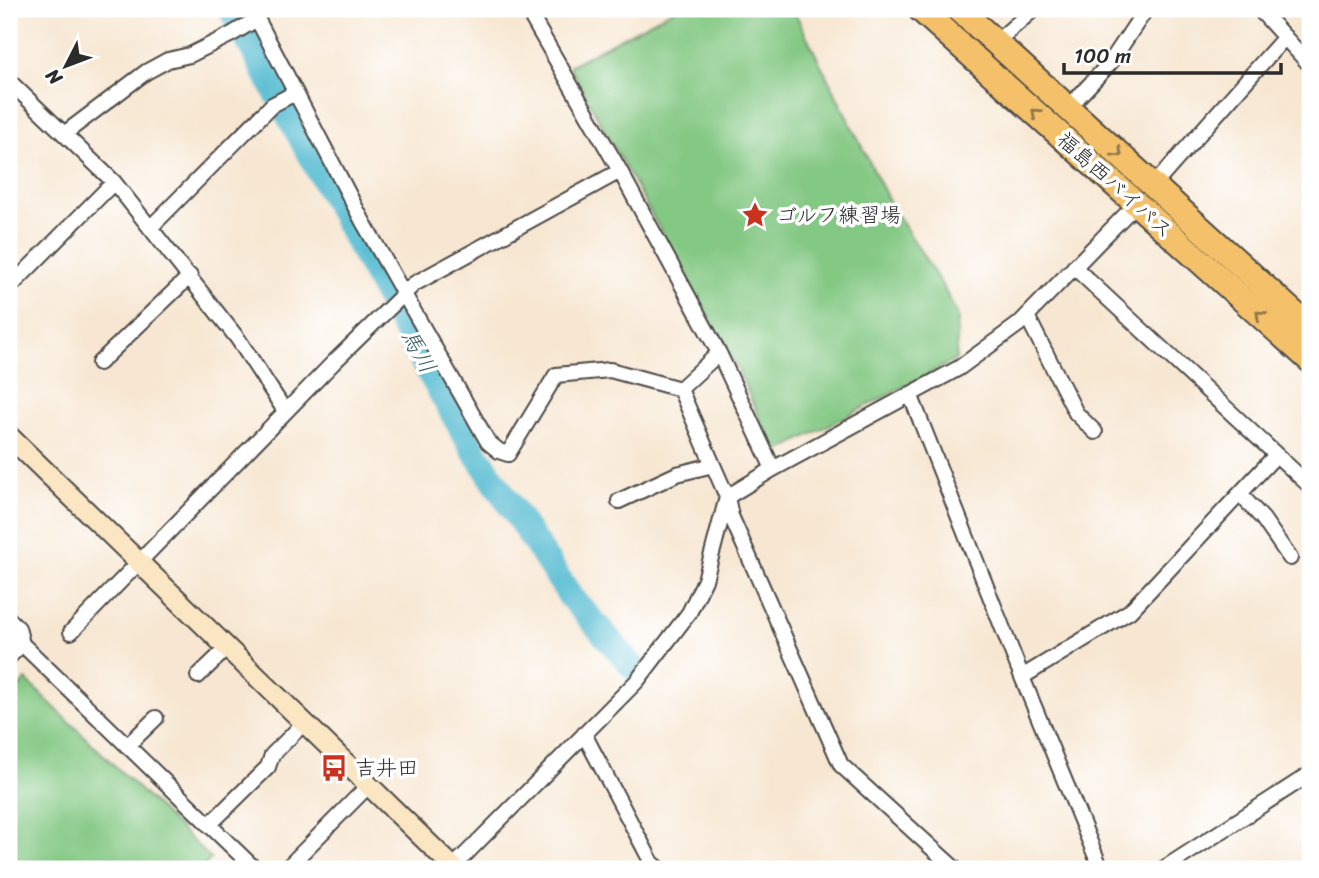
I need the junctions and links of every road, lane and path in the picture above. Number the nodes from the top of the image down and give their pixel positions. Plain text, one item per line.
1 (527, 9) edge
2 (920, 9) edge
3 (959, 9) edge
4 (1034, 9) edge
5 (1146, 9) edge
6 (1259, 9) edge
7 (253, 17) edge
8 (1285, 37) junction
9 (996, 42) junction
10 (1304, 45) edge
11 (1310, 65) edge
12 (9, 81) edge
13 (290, 95) junction
14 (1068, 108) junction
15 (64, 134) junction
16 (620, 171) junction
17 (114, 182) junction
18 (1154, 186) junction
19 (1136, 204) junction
20 (150, 228) junction
21 (1074, 267) junction
22 (190, 276) junction
23 (9, 288) edge
24 (402, 297) junction
25 (1027, 316) junction
26 (1310, 328) edge
27 (719, 353) junction
28 (1310, 360) edge
29 (99, 363) dead end
30 (680, 389) junction
31 (910, 394) junction
32 (285, 411) junction
33 (1095, 432) dead end
34 (9, 436) edge
35 (1276, 454) junction
36 (713, 465) junction
37 (773, 468) junction
38 (1310, 486) edge
39 (1240, 494) junction
40 (727, 497) junction
41 (619, 501) dead end
42 (1290, 558) dead end
43 (138, 563) junction
44 (9, 619) edge
45 (71, 632) dead end
46 (22, 644) junction
47 (227, 648) junction
48 (9, 657) edge
49 (198, 676) dead end
50 (1022, 677) junction
51 (156, 718) dead end
52 (304, 723) junction
53 (584, 734) junction
54 (127, 746) junction
55 (1310, 774) edge
56 (369, 785) junction
57 (209, 825) junction
58 (454, 868) edge
59 (255, 869) edge
60 (286, 869) edge
61 (660, 869) edge
62 (955, 869) edge
63 (1101, 869) edge
64 (1163, 869) edge

1 - 16 street
19 -> 2 highway, 福島西バイパス
3 - 9 highway, 福島西バイパス
4 - 9 street
5 - 14 street
6 - 8 street
7 - 13 street
7 - 15 street
8 - 10 street
8 - 18 street
9 - 14 highway, 福島西バイパス
10 - 11 street
12 - 15 street
13 - 20 street
13 - 24 street
14 -> 18 highway, 福島西バイパス
15 - 17 street
16 - 24 street
16 - 27 street
17 - 20 street
17 - 23 street
18 - 26 highway, 福島西バイパス
19 - 21 street
28 -> 19 highway, 福島西バイパス
20 - 22 street
21 - 25 street
21 - 35 street
22 - 29 street
22 - 32 street
24 - 30 street
24 - 32 street
25 - 31 street
25 - 33 street
27 - 30 street
27 - 37 street
30 - 36 street
31 - 37 street
31 - 50 street
32 - 43 street
34 - 43 street
35 - 38 street
35 - 39 street
36 - 40 street
36 - 41 street
37 - 40 street
39 - 42 street
39 - 50 street
40 - 53 street
40 - 62 street
43 - 45 street
43 - 47 street
44 - 46 street
46 - 48 street
46 - 54 street
47 - 49 street
47 - 52 street
50 - 63 street
51 - 54 street
52 - 56 street
52 - 57 street
53 - 58 street
53 - 61 street
54 - 57 street
55 - 64 street
56 - 58 street
56 - 60 street
57 - 59 street

